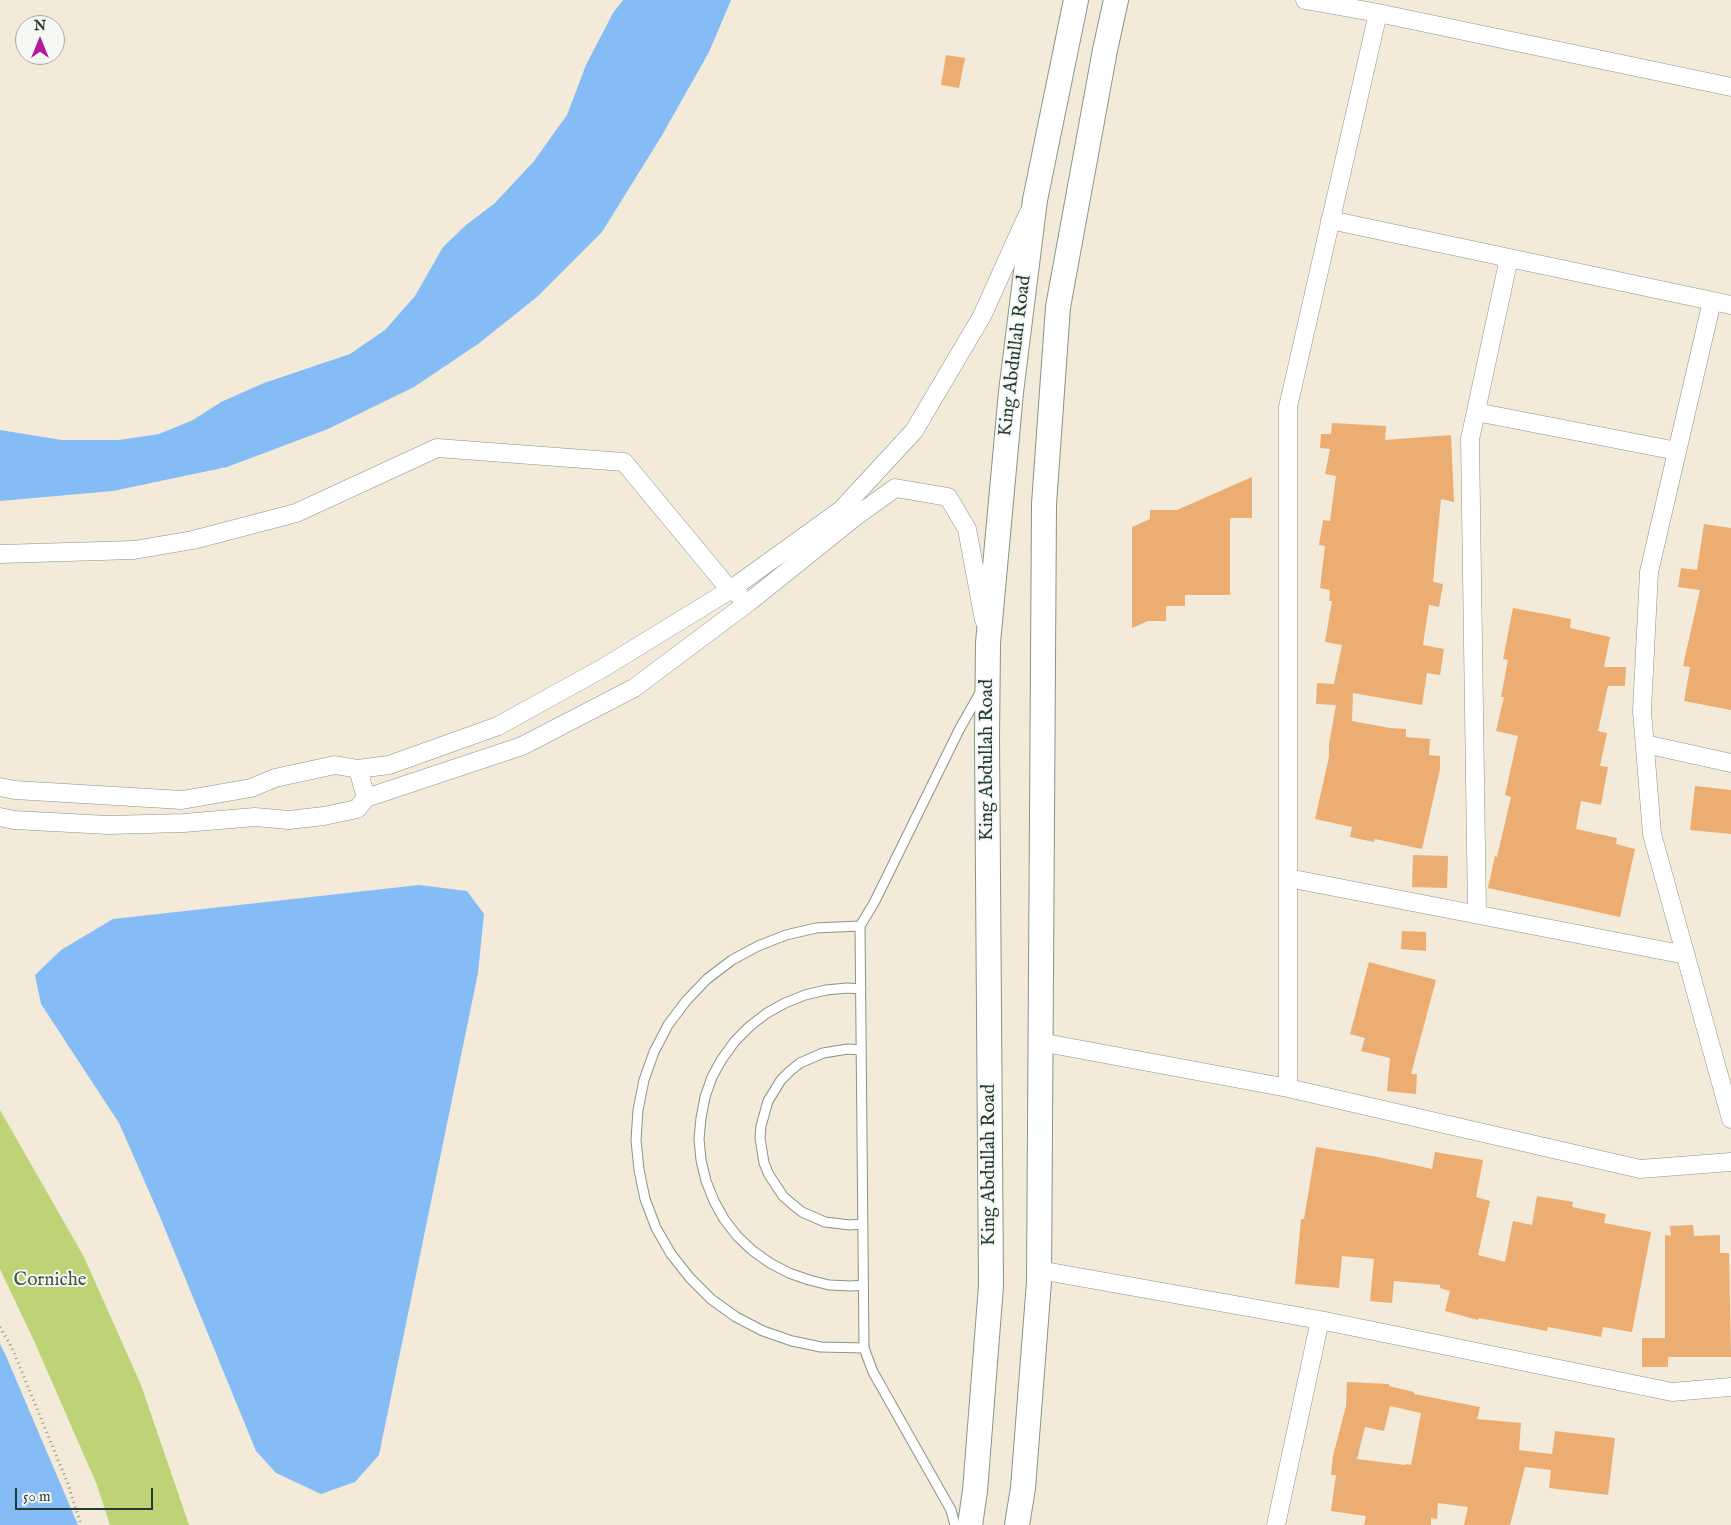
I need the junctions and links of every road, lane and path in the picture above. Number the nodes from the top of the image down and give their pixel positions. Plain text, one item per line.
1 (1076, 0) edge
2 (1116, 0) edge
3 (1305, 0) edge
4 (1378, 13) junction
5 (1731, 86) edge
6 (1035, 200) junction
7 (1330, 220) junction
8 (1509, 258) junction
9 (1712, 301) junction
10 (1731, 305) edge
11 (1476, 412) junction
12 (1677, 451) junction
13 (0, 554) edge
14 (746, 579) junction
15 (730, 590) junction
16 (749, 602) junction
17 (988, 643) junction
18 (988, 677) junction
19 (1645, 744) junction
20 (1731, 763) edge
21 (358, 769) junction
22 (0, 788) edge
23 (366, 798) junction
24 (0, 817) edge
25 (1288, 878) junction
26 (1477, 914) junction
27 (860, 926) junction
28 (1686, 955) junction
29 (861, 989) junction
30 (1040, 1042) junction
31 (862, 1050) junction
32 (1288, 1088) junction
33 (1729, 1100) edge
34 (1731, 1119) edge
35 (1731, 1162) edge
36 (863, 1224) junction
37 (1039, 1270) junction
38 (863, 1285) junction
39 (1320, 1320) junction
40 (0, 1326) edge
41 (864, 1348) junction
42 (1731, 1387) edge
43 (81, 1525) edge
44 (955, 1525) edge
45 (970, 1525) edge
46 (1017, 1525) edge
47 (1276, 1525) edge

1 - 6 street, King Abdullah Road
2 - 30 street, King Abdullah Road
3 - 4 street
4 - 5 street
4 - 7 street
6 - 14 street
6 - 17 street, King Abdullah Road
7 - 8 street
7 - 25 street
8 - 9 street
8 - 11 street
9 - 10 street
9 - 12 street
11 - 12 street
11 - 26 street
12 - 19 street
13 - 15 street
14 - 15 street
14 - 16 street
15 - 16 street
15 - 21 street
16 - 17 street
16 - 23 street
17 - 18 street, King Abdullah Road
18 - 27 lane
18 - 45 street, King Abdullah Road
19 - 20 street
19 - 28 street
21 - 22 street
21 - 23 street
23 - 24 street
25 - 26 street
25 - 32 street
26 - 28 street
27 - 29 lane
27 - 41 lane
28 - 33 street
29 - 31 lane
29 - 38 lane
30 - 32 street
30 - 37 street, King Abdullah Road
31 - 36 lane
31 - 36 lane
32 - 35 street
33 - 34 street
36 - 38 lane
37 - 39 street
37 - 46 street, King Abdullah Road
38 - 41 lane
39 - 42 street
39 - 47 street
40 - 43 path
41 - 44 lane

